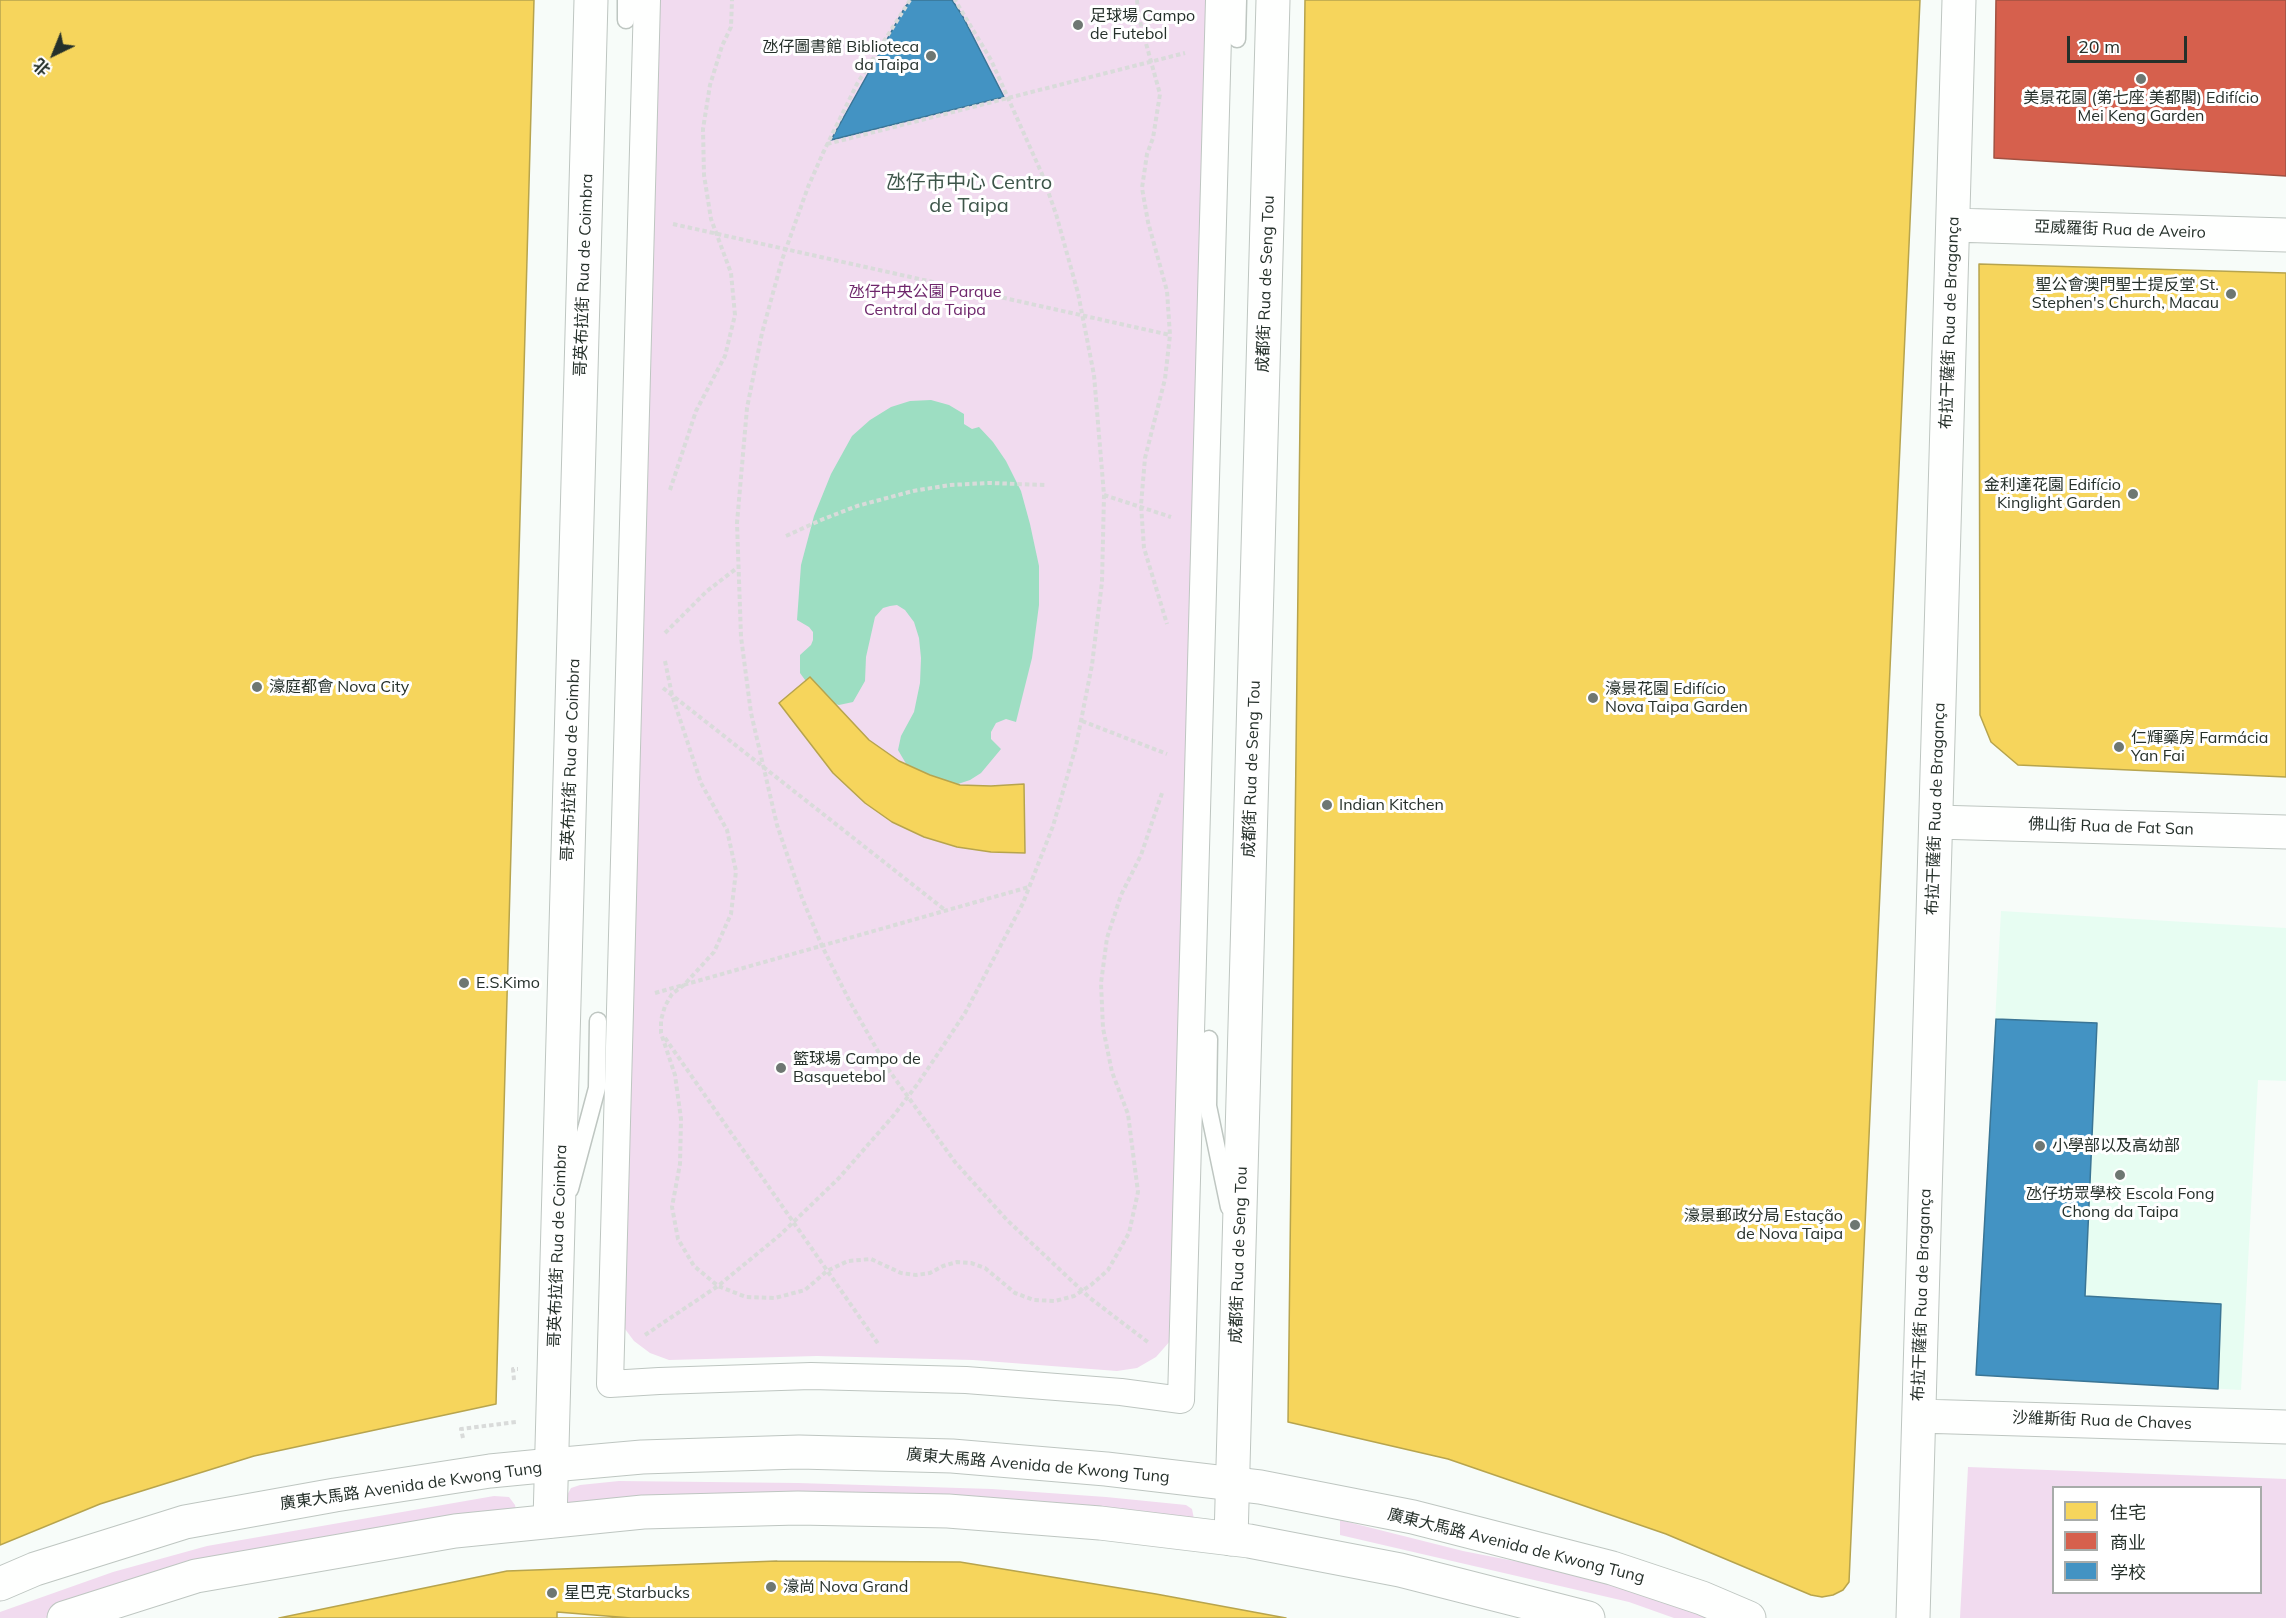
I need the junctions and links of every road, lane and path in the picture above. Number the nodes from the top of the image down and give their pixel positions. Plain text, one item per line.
1 (591, 0) edge
2 (626, 0) edge
3 (647, 0) edge
4 (732, 0) edge
5 (910, 0) edge
6 (955, 0) edge
7 (1137, 0) edge
8 (1219, 0) edge
9 (1238, 0) edge
10 (1274, 0) edge
11 (1959, 0) edge
12 (626, 20) dead end
13 (1228, 42) junction
14 (1152, 62) junction
15 (1009, 98) junction
16 (827, 144) junction
17 (641, 217) junction
18 (1953, 225) junction
19 (717, 234) junction
20 (2286, 235) edge
21 (786, 249) junction
22 (1083, 316) junction
23 (1170, 335) junction
24 (1047, 485) dead end
25 (669, 494) dead end
26 (1104, 495) junction
27 (1141, 505) junction
28 (1205, 532) junction
29 (786, 537) dead end
30 (738, 568) junction
31 (660, 625) dead end
32 (1170, 634) dead end
33 (663, 649) dead end
34 (629, 661) junction
35 (672, 695) junction
36 (1082, 721) junction
37 (762, 766) junction
38 (1198, 766) junction
39 (1164, 787) dead end
40 (1936, 822) junction
41 (2286, 832) edge
42 (1029, 887) junction
43 (946, 910) junction
44 (822, 946) junction
45 (684, 985) junction
46 (620, 1003) junction
47 (598, 1021) dead end
48 (661, 1033) junction
49 (1209, 1039) dead end
50 (908, 1098) junction
51 (794, 1222) junction
52 (558, 1236) junction
53 (1239, 1257) junction
54 (827, 1271) junction
55 (718, 1286) junction
56 (1082, 1291) junction
57 (610, 1354) junction
58 (1182, 1365) junction
59 (554, 1368) junction
60 (902, 1378) junction
61 (514, 1390) dead end
62 (516, 1412) dead end
63 (1919, 1416) junction
64 (2286, 1426) edge
65 (552, 1465) junction
66 (471, 1474) junction
67 (1233, 1484) junction
68 (550, 1521) junction
69 (1231, 1539) junction
70 (0, 1584) edge
71 (64, 1618) edge
72 (1588, 1618) edge
73 (1749, 1618) edge
74 (1913, 1618) edge

1 - 52 street, 哥英布拉街 Rua de Coimbra
2 - 12 lane
3 - 17 street
4 - 19 path
5 - 16 path
6 - 15 path
7 - 14 path
8 - 13 street
9 - 13 lane
10 - 53 street, 成都街 Rua de Seng Tou
11 - 18 street, 布拉干薩街 Rua de Bragança
13 - 14 path
13 - 28 street
14 - 15 path
14 - 23 path
15 - 16 path
15 - 22 path
16 - 21 path
17 - 19 path
17 - 34 street
18 - 20 street, 亞威羅街 Rua de Aveiro
18 - 40 street, 布拉干薩街 Rua de Bragança
19 - 21 path
19 - 25 path
21 - 22 path
21 - 30 path
22 - 23 path
22 - 26 path
23 - 27 path
24 - 29 path
26 - 27 path
26 - 36 path
27 - 28 path
27 - 32 path
28 - 38 street
30 - 31 path
30 - 37 path
33 - 35 path
34 - 35 path
34 - 46 street
35 - 37 path
35 - 45 path
36 - 38 path
36 - 42 path
37 - 43 path
37 - 44 path
38 - 58 street
39 - 56 path
40 - 41 street, 佛山街 Rua de Fat San
40 - 63 street, 布拉干薩街 Rua de Bragança
42 - 43 path
42 - 50 path
43 - 44 path
44 - 45 path
44 - 50 path
45 - 46 path
45 - 48 path
46 - 57 street
47 - 52 lane
48 - 51 path
48 - 55 path
49 - 53 lane
50 - 51 path
50 - 56 path
51 - 54 path
51 - 55 path
52 - 59 street, 哥英布拉街 Rua de Coimbra
53 - 67 street, 成都街 Rua de Seng Tou
54 - 55 path
54 - 56 path
54 - 60 path
55 - 57 path
56 - 58 path
57 - 60 street
58 - 60 street
59 - 61 path
59 - 65 street, 哥英布拉街 Rua de Coimbra
62 - 66 path
63 - 64 street, 沙維斯街 Rua de Chaves
63 - 74 street, 布拉干薩街 Rua de Bragança
65 - 66 street, 廣東大馬路 Avenida de Kwong Tung
65 - 67 street, 廣東大馬路 Avenida de Kwong Tung
65 - 68 street, 哥英布拉街 Rua de Coimbra
66 - 70 street, 廣東大馬路 Avenida de Kwong Tung
67 - 69 street, 成都街 Rua de Seng Tou
67 - 73 street, 廣東大馬路 Avenida de Kwong Tung
68 - 69 street
68 - 71 street
69 - 72 street

